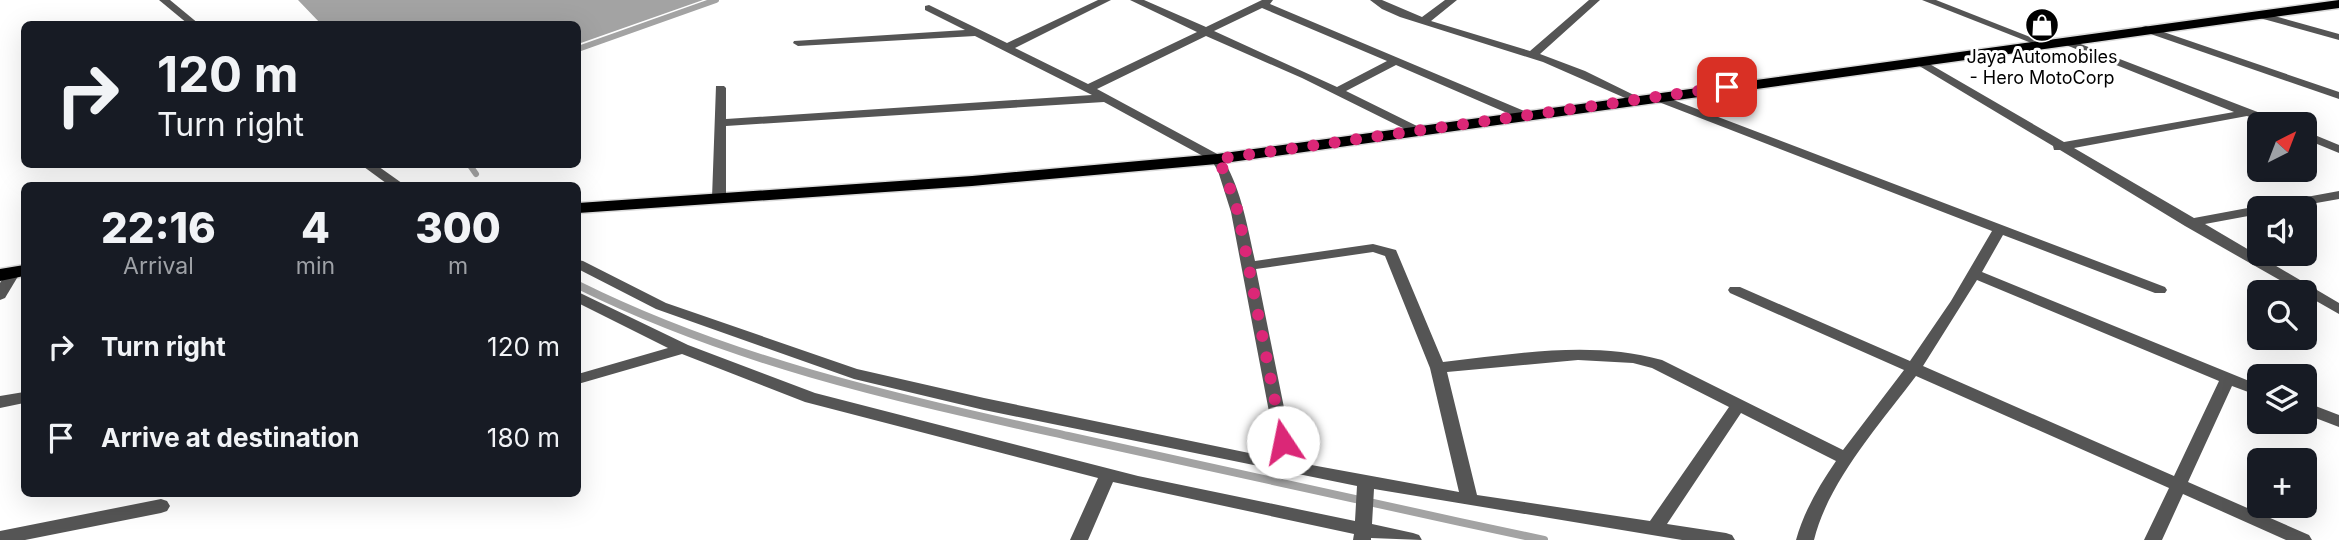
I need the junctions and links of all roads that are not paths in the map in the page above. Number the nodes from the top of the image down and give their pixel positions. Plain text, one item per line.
1 (164, 0) edge
2 (1106, 0) edge
3 (1135, 0) edge
4 (1375, 0) edge
5 (1452, 0) edge
6 (1595, 0) edge
7 (1927, 0) edge
8 (1265, 2) edge
9 (2337, 5) edge
10 (929, 8) dead end
11 (2260, 15) junction
12 (1424, 20) junction
13 (190, 21) edge
14 (2147, 29) junction
15 (1208, 31) junction
16 (976, 33) junction
17 (2339, 37) edge
18 (2065, 41) junction
19 (798, 43) dead end
20 (2043, 44) junction
21 (1006, 48) junction
22 (1532, 55) junction
23 (1396, 61) junction
24 (1917, 61) junction
25 (720, 88) dead end
26 (1088, 89) junction
27 (1338, 91) junction
28 (2339, 96) edge
29 (1655, 97) junction
30 (1106, 98) junction
31 (1636, 100) junction
32 (2247, 112) joint
33 (1525, 116) junction
34 (721, 123) junction
35 (1417, 131) junction
36 (2317, 140) edge
37 (2058, 147) junction
38 (2339, 149) edge
39 (1217, 159) junction
40 (372, 168) edge
41 (394, 182) edge
42 (2339, 195) edge
43 (719, 198) junction
44 (2317, 199) edge
45 (581, 208) edge
46 (2247, 212) edge
47 (2190, 223) junction
48 (2000, 229) junction
49 (581, 266) edge
50 (1249, 266) junction
51 (13, 273) edge
52 (1975, 274) junction
53 (1735, 290) dead end
54 (2160, 290) dead end
55 (0, 295) edge
56 (581, 298) edge
57 (2339, 309) edge
58 (683, 349) junction
59 (1438, 368) junction
60 (1914, 368) junction
61 (581, 378) edge
62 (2228, 379) junction
63 (2247, 386) edge
64 (21, 398) edge
65 (0, 402) edge
66 (1740, 404) junction
67 (2317, 413) edge
68 (2339, 421) edge
69 (1847, 459) junction
70 (1288, 467) junction
71 (1108, 475) junction
72 (2180, 484) junction
73 (1366, 495) junction
74 (1470, 500) junction
75 (161, 506) dead end
76 (1655, 527) junction
77 (1363, 535) edge
78 (0, 538) edge
79 (1079, 540) edge
80 (1413, 540) edge
81 (1726, 540) edge
82 (1805, 540) edge
83 (2153, 540) edge
84 (2303, 540) edge

1 - 13 street
2 - 21 street
3 - 15 street
4 - 12 street
5 - 12 street
6 - 22 street
7 - 20 street
8 - 15 street
8 - 23 street
9 - 11 main road
10 - 16 street
11 - 14 main road
11 - 17 street
12 - 22 street
14 - 18 main road
14 - 28 street
15 - 26 street
15 - 27 street
16 - 19 street
16 - 21 street
18 - 20 main road
18 - 32 street
20 - 24 main road
21 - 26 street
22 - 31 street
23 - 27 street
23 - 33 street
24 - 29 main road
24 - 37 street
25 - 34 street
26 - 30 street
27 - 35 street
29 - 31 main road
29 - 48 street
30 - 34 street
30 - 39 street
31 - 33 main road
32 - 37 street
33 - 35 main road
34 - 43 street
35 - 39 main road
36 - 38 street
37 - 47 street
39 - 43 main road
39 - 50 street
40 - 41 street
42 - 44 street
43 - 45 main road
46 - 47 street
47 - 57 street
48 - 52 street
48 - 54 street
49 - 70 street
50 - 59 street
50 - 70 street
51 - 55 street
52 - 60 street
52 - 62 street
53 - 60 street
56 - 58 street
58 - 61 street
58 - 71 street
59 - 66 street
59 - 74 street
60 - 69 street
60 - 72 street
62 - 63 street
62 - 72 street
64 - 65 street
66 - 69 street
66 - 76 street
67 - 68 street
69 - 82 street
70 - 73 street
71 - 77 street
71 - 79 street
72 - 83 street
72 - 84 street
73 - 74 street
73 - 77 street
74 - 76 street
75 - 78 street
76 - 81 street
77 - 80 street

